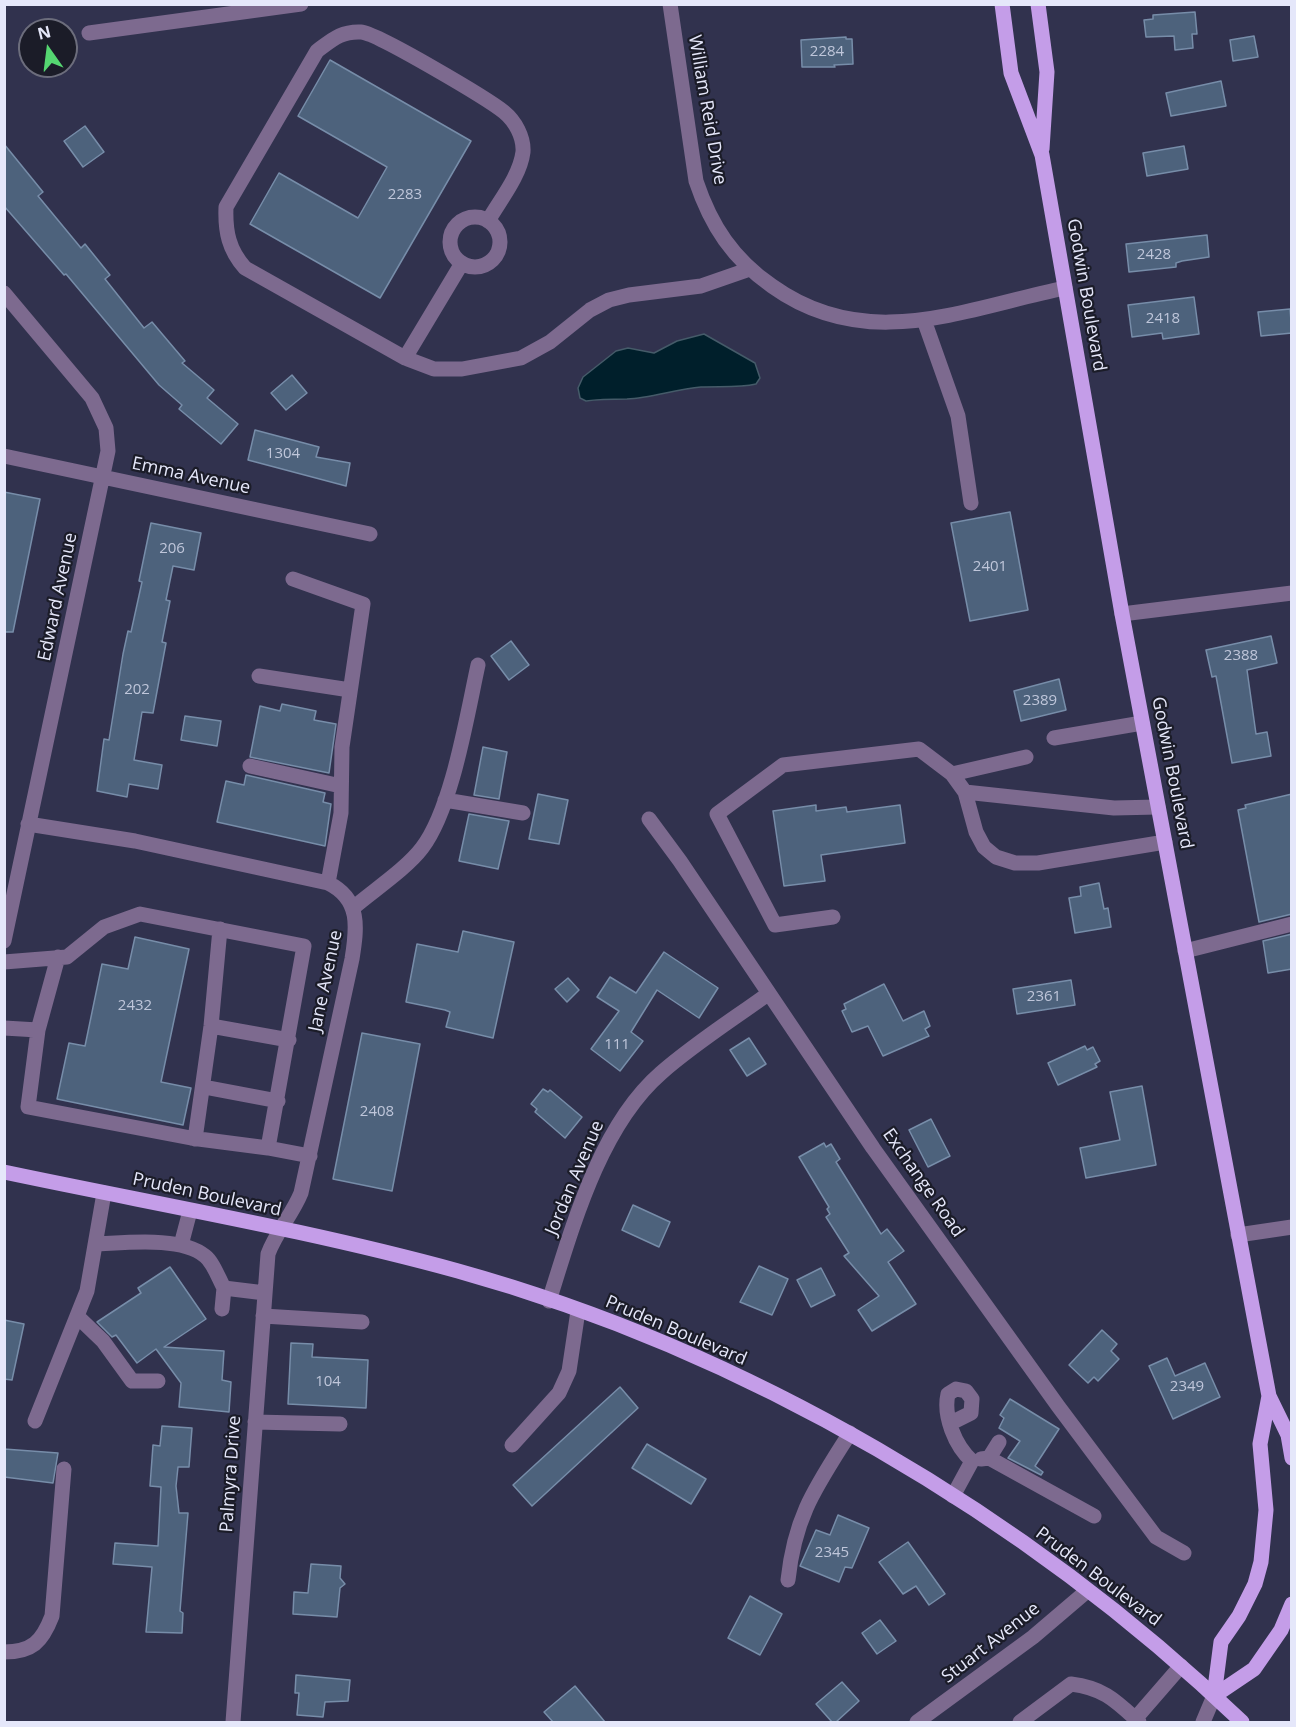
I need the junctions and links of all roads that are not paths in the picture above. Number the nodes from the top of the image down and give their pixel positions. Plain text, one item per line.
1 (301, 4) edge
2 (670, 4) edge
3 (1002, 4) edge
4 (1038, 4) edge
5 (89, 33) dead end
6 (1042, 155) junction
7 (488, 221) junction
8 (462, 263) junction
9 (750, 269) junction
10 (1065, 288) junction
11 (4, 293) edge
12 (924, 320) junction
13 (405, 358) junction
14 (4, 456) edge
15 (104, 477) junction
16 (971, 503) dead end
17 (370, 534) dead end
18 (293, 579) dead end
19 (1292, 593) edge
20 (1122, 614) junction
21 (478, 665) dead end
22 (259, 676) dead end
23 (350, 690) junction
24 (1142, 723) junction
25 (1054, 738) dead end
26 (1026, 757) dead end
27 (250, 766) dead end
28 (952, 774) junction
29 (341, 786) junction
30 (965, 792) junction
31 (445, 800) junction
32 (1158, 807) junction
33 (523, 813) dead end
34 (649, 819) dead end
35 (28, 824) junction
36 (1165, 842) junction
37 (328, 882) junction
38 (353, 908) junction
39 (833, 917) dead end
40 (1292, 924) edge
41 (220, 929) junction
42 (4, 941) edge
43 (1185, 951) junction
44 (58, 957) junction
45 (4, 962) edge
46 (768, 994) junction
47 (211, 1026) junction
48 (4, 1028) edge
49 (38, 1030) junction
50 (289, 1040) junction
51 (204, 1087) junction
52 (278, 1101) junction
53 (195, 1139) junction
54 (268, 1148) junction
55 (310, 1156) junction
56 (4, 1172) edge
57 (104, 1193) junction
58 (190, 1211) junction
59 (1292, 1227) edge
60 (279, 1230) junction
61 (1238, 1235) junction
62 (95, 1244) junction
63 (181, 1245) junction
64 (224, 1288) junction
65 (264, 1293) junction
66 (549, 1301) junction
67 (222, 1309) dead end
68 (578, 1311) junction
69 (263, 1316) junction
70 (78, 1317) junction
71 (362, 1322) dead end
72 (158, 1381) dead end
73 (1269, 1396) junction
74 (35, 1421) dead end
75 (255, 1422) junction
76 (951, 1423) dead end
77 (340, 1424) dead end
78 (850, 1433) junction
79 (1290, 1437) edge
80 (999, 1442) dead end
81 (512, 1445) dead end
82 (989, 1458) junction
83 (1292, 1458) edge
84 (972, 1461) junction
85 (64, 1469) dead end
86 (952, 1496) junction
87 (1094, 1516) dead end
88 (1184, 1553) dead end
89 (788, 1580) dead end
90 (1087, 1591) junction
91 (1292, 1604) edge
92 (4, 1652) edge
93 (1181, 1666) junction
94 (1214, 1696) junction
95 (922, 1721) edge
96 (1137, 1721) edge
97 (233, 1722) edge
98 (1020, 1722) edge
99 (1203, 1722) edge
100 (1242, 1722) edge

1 - 5 street
2 - 9 street, William Reid Drive
3 - 6 main road, Godwin Boulevard
4 - 6 main road, Godwin Boulevard
6 - 10 main road, Godwin Boulevard
7 - 8 street
7 - 8 street
7 - 13 street
8 - 13 street
9 - 12 street, William Reid Drive
9 - 13 street
10 - 12 street, William Reid Drive
10 - 20 main road, Godwin Boulevard
11 - 15 street, Edward Avenue
12 - 16 street
14 - 15 street, Emma Avenue
15 - 17 street, Emma Avenue
15 - 35 street, Edward Avenue
18 - 23 street
19 - 20 street
20 - 24 main road, Godwin Boulevard
21 - 31 street, Jane Avenue
22 - 23 street
23 - 29 street
24 - 25 street
24 - 32 main road, Godwin Boulevard
26 - 28 street
27 - 29 street
28 - 30 street
28 - 39 street
29 - 37 street
30 - 32 street
30 - 36 street
31 - 33 street
31 - 38 street, Jane Avenue
32 - 36 main road, Godwin Boulevard
34 - 46 street, Exchange Road
35 - 37 street
35 - 42 street, Edward Avenue
36 - 43 main road, Godwin Boulevard
37 - 38 street
38 - 55 street, Jane Avenue
40 - 43 street
41 - 44 street
41 - 47 street
41 - 50 street
43 - 61 main road, Godwin Boulevard
44 - 45 street
44 - 49 street
46 - 66 street, Jordan Avenue
46 - 88 street, Exchange Road
47 - 50 street
47 - 51 street
48 - 49 street
49 - 53 street
50 - 52 street
51 - 52 street
51 - 53 street
52 - 54 street
53 - 54 street
54 - 55 street
55 - 60 street, Jane Avenue
56 - 57 main road, Pruden Boulevard
57 - 58 main road, Pruden Boulevard
57 - 62 street
58 - 60 main road, Pruden Boulevard
58 - 63 street
59 - 61 street
60 - 65 street, Palmyra Drive
60 - 66 main road, Pruden Boulevard
61 - 73 main road, Godwin Boulevard
62 - 63 street
62 - 70 street
63 - 64 street
64 - 65 street
64 - 67 street
65 - 69 street, Palmyra Drive
66 - 68 main road, Pruden Boulevard
68 - 78 main road, Pruden Boulevard
68 - 81 street
69 - 71 street
69 - 75 street, Palmyra Drive
70 - 72 street
70 - 74 street
73 - 79 main road, Godwin Boulevard
73 - 94 main road, Godwin Boulevard
75 - 77 street
75 - 97 street, Palmyra Drive
76 - 84 street
78 - 86 main road, Pruden Boulevard
78 - 89 street
79 - 83 main road, Godwin Boulevard
80 - 82 street
82 - 84 street
82 - 87 street
84 - 86 street
85 - 92 street
86 - 90 main road, Pruden Boulevard
90 - 93 main road, Pruden Boulevard
90 - 95 street, Stuart Avenue
91 - 94 main road
93 - 94 main road, Pruden Boulevard
93 - 96 street
94 - 99 street
94 - 100 main road, Pruden Boulevard
96 - 98 street

